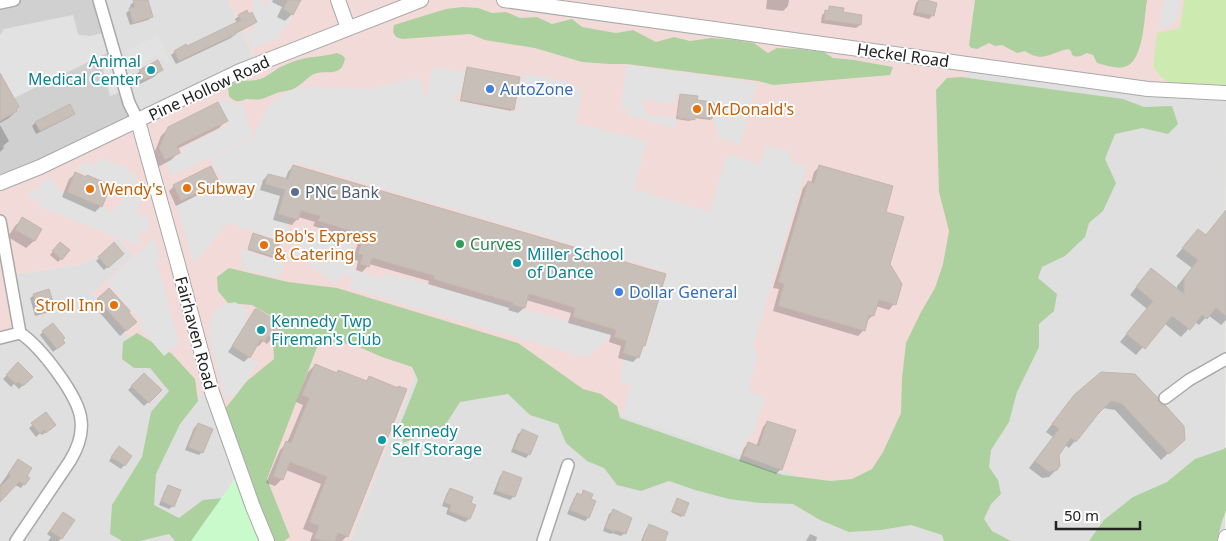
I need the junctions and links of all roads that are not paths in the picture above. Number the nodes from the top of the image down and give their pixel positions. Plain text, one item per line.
1 (14, 0) edge
2 (99, 0) edge
3 (338, 0) edge
4 (421, 0) edge
5 (504, 0) edge
6 (566, 0) edge
7 (0, 2) edge
8 (581, 10) junction
9 (348, 28) junction
10 (1226, 93) edge
11 (138, 120) junction
12 (0, 183) edge
13 (0, 221) edge
14 (20, 333) junction
15 (0, 338) edge
16 (1226, 359) edge
17 (1165, 398) dead end
18 (568, 465) dead end
19 (1226, 537) edge
20 (16, 541) edge
21 (267, 541) edge
22 (543, 541) edge
23 (1225, 541) edge

1 - 7 street
2 - 11 street
3 - 9 street
4 - 9 street, Pine Hollow Road
5 - 8 street, Heckel Road
6 - 8 street, Heckel Road
8 - 10 street, Heckel Road
9 - 11 street, Pine Hollow Road
11 - 12 street, Pine Hollow Road
11 - 21 street, Fairhaven Road
13 - 14 street
14 - 15 street
14 - 20 street
16 - 17 street
18 - 22 street
19 - 23 street

